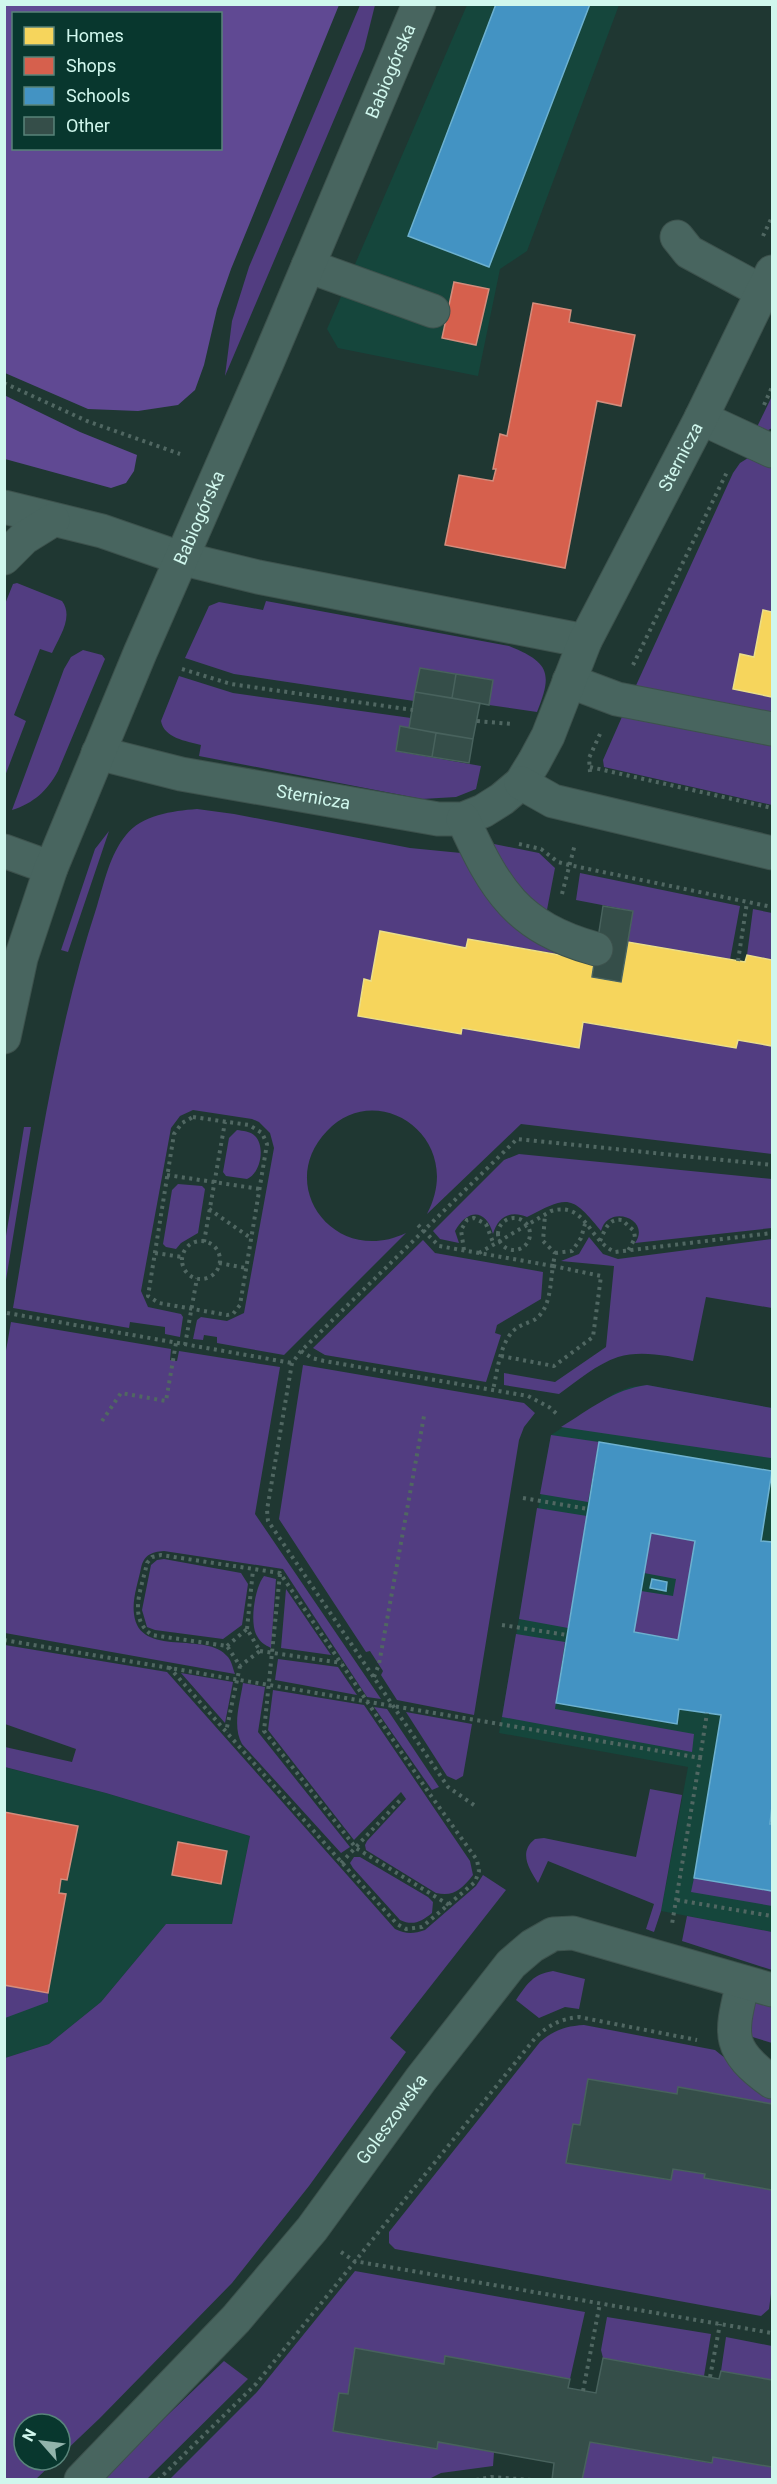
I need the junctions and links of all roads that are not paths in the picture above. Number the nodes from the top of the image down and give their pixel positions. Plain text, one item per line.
1 (419, 4) edge
2 (677, 237) dead end
3 (308, 266) junction
4 (759, 282) edge
5 (433, 311) dead end
6 (701, 418) junction
7 (759, 446) edge
8 (4, 507) edge
9 (53, 520) junction
10 (4, 558) edge
11 (180, 558) junction
12 (585, 641) junction
13 (569, 681) junction
14 (772, 729) edge
15 (98, 753) junction
16 (521, 783) junction
17 (464, 819) junction
18 (4, 851) edge
19 (772, 853) edge
20 (51, 868) junction
21 (596, 948) dead end
22 (4, 1037) edge
23 (758, 1986) edge
24 (772, 2082) edge
25 (81, 2480) edge

1 - 3 street, Babiogórska
2 - 4 street
3 - 5 street
3 - 11 street, Babiogórska
4 - 6 street, Sternicza
6 - 7 street
6 - 12 street, Sternicza
8 - 9 street
9 - 10 street
9 - 11 street
11 - 12 street
11 - 15 street, Babiogórska
12 - 13 street, Sternicza
13 - 14 street
13 - 16 street, Sternicza
15 - 17 street, Sternicza
15 - 20 street, Babiogórska
16 - 17 street, Sternicza
16 - 19 street
17 - 21 street
18 - 20 street
20 - 22 street, Babiogórska
23 - 24 street
23 - 25 street, Goleszowska

